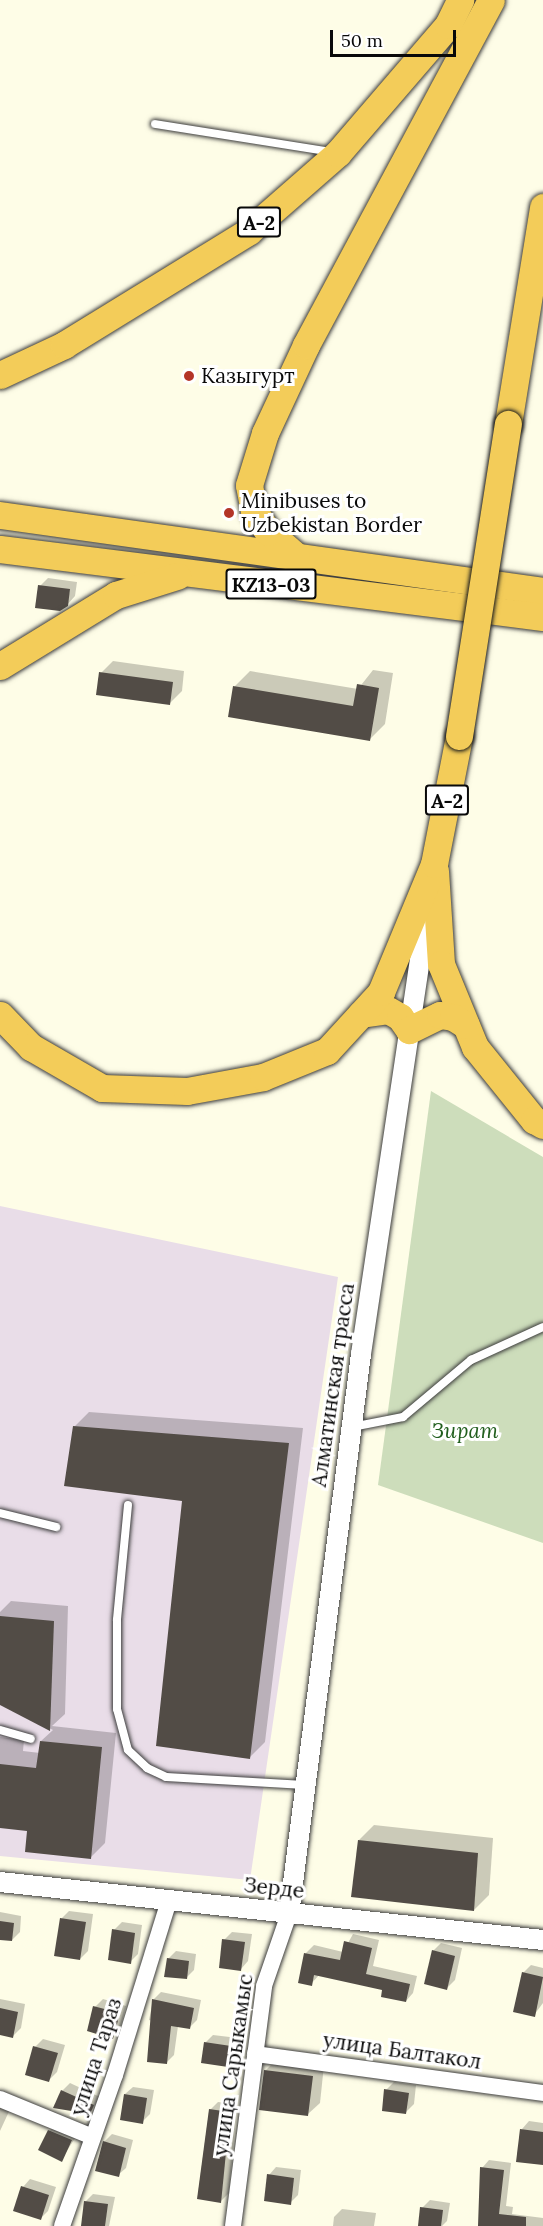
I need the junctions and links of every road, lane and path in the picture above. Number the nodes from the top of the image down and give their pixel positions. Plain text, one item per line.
1 (460, 0) edge
2 (491, 0) edge
3 (155, 124) dead end
4 (338, 153) junction
5 (543, 207) edge
6 (0, 375) edge
7 (0, 514) edge
8 (0, 549) edge
9 (305, 557) junction
10 (186, 574) junction
11 (312, 589) junction
12 (543, 591) edge
13 (543, 617) edge
14 (0, 666) edge
15 (434, 864) junction
16 (361, 1014) junction
17 (0, 1016) edge
18 (466, 1025) junction
19 (409, 1030) junction
20 (543, 1125) edge
21 (543, 1327) edge
22 (351, 1427) junction
23 (128, 1505) dead end
24 (0, 1513) edge
25 (56, 1527) dead end
26 (0, 1730) edge
27 (31, 1739) dead end
28 (305, 1785) junction
29 (0, 1882) edge
30 (169, 1901) junction
31 (289, 1914) junction
32 (543, 1940) edge
33 (255, 2054) junction
34 (543, 2093) edge
35 (0, 2099) edge
36 (93, 2137) junction
37 (62, 2226) edge
38 (233, 2226) edge

1 - 4 highway, A-2
2 - 9 highway
3 - 4 lane
4 - 6 highway, A-2
5 - 15 highway, A-2, bridge
7 - 9 highway, KZ13-03
8 - 10 highway, KZ13-03
9 - 11 highway
9 - 12 highway, KZ13-03
10 - 11 highway, KZ13-03
10 - 14 highway
11 - 13 highway, KZ13-03
15 - 16 highway
15 - 18 highway
15 - 19 street, Алматинская трасса
16 - 17 highway
16 - 19 highway
18 - 19 highway
18 - 20 highway
19 - 22 street, Алматинская трасса
21 - 22 lane
22 - 28 street, Алматинская трасса
23 - 28 lane
24 - 25 lane
26 - 27 lane
28 - 31 street, Алматинская трасса
29 - 30 street, Зерде
30 - 31 street, Зерде
30 - 36 street, улица Тараз
31 - 32 street, Зерде
31 - 33 street, улица Сарыкамыс
33 - 34 street, улица Балтакол
33 - 38 street, улица Сарыкамыс
35 - 36 street
36 - 37 street, улица Тараз

